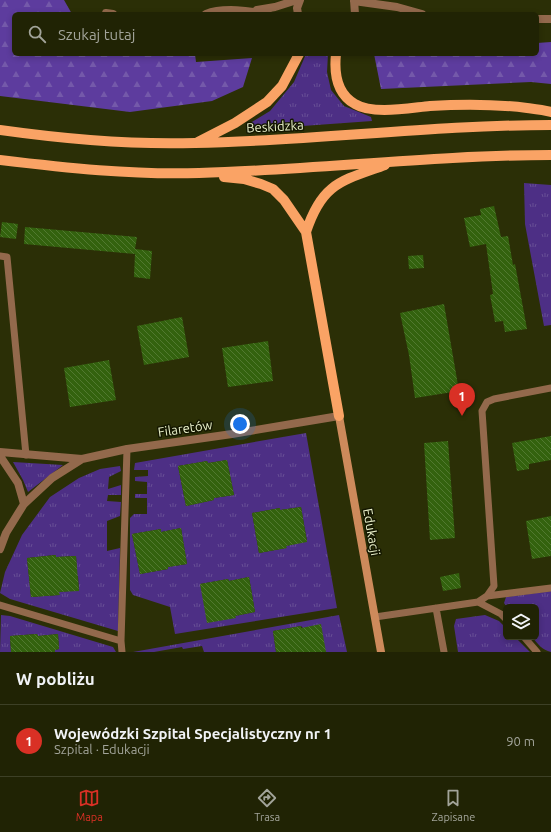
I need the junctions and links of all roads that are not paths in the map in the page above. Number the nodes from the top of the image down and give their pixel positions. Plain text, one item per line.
1 (296, 0) edge
2 (300, 0) edge
3 (354, 0) edge
4 (250, 11) junction
5 (211, 12) edge
6 (256, 12) edge
7 (298, 12) edge
8 (356, 12) edge
9 (415, 12) edge
10 (539, 19) edge
11 (551, 19) edge
12 (298, 56) edge
13 (336, 56) edge
14 (551, 112) edge
15 (551, 125) edge
16 (0, 130) edge
17 (195, 143) junction
18 (551, 155) edge
19 (0, 160) edge
20 (397, 161) junction
21 (198, 173) junction
22 (306, 232) junction
23 (0, 256) edge
24 (551, 388) edge
25 (339, 416) junction
26 (126, 449) junction
27 (0, 452) edge
28 (26, 455) junction
29 (0, 456) edge
30 (82, 459) junction
31 (24, 504) junction
32 (0, 549) edge
33 (551, 588) edge
34 (487, 596) junction
35 (478, 602) junction
36 (0, 605) edge
37 (436, 608) junction
38 (503, 616) edge
39 (375, 617) junction
40 (527, 640) edge
41 (121, 642) junction
42 (122, 652) edge
43 (381, 652) edge
44 (444, 652) edge
45 (537, 652) edge

1 - 4 street
2 - 7 street
3 - 8 street
3 - 9 street
4 - 5 street
4 - 6 street
10 - 11 street
12 - 17 main road
13 - 14 main road
15 - 17 main road, Beskidzka
16 - 17 main road, Beskidzka
18 - 20 main road
19 - 21 main road
20 - 21 main road
20 - 22 main road
21 - 22 main road
22 - 25 main road
23 - 28 lane
24 - 34 lane
25 - 26 street, Filaretów
25 - 39 street, Edukacji
26 - 30 street, Filaretów
26 - 41 lane
27 - 28 street, Filaretów
28 - 30 street, Filaretów
29 - 31 street
30 - 31 street, Filaretów
31 - 32 street, Filaretów
33 - 34 lane
34 - 35 lane
35 - 37 lane
35 - 38 lane
36 - 41 lane
37 - 39 lane
37 - 44 lane
39 - 43 street, Edukacji
40 - 45 lane
41 - 42 lane

